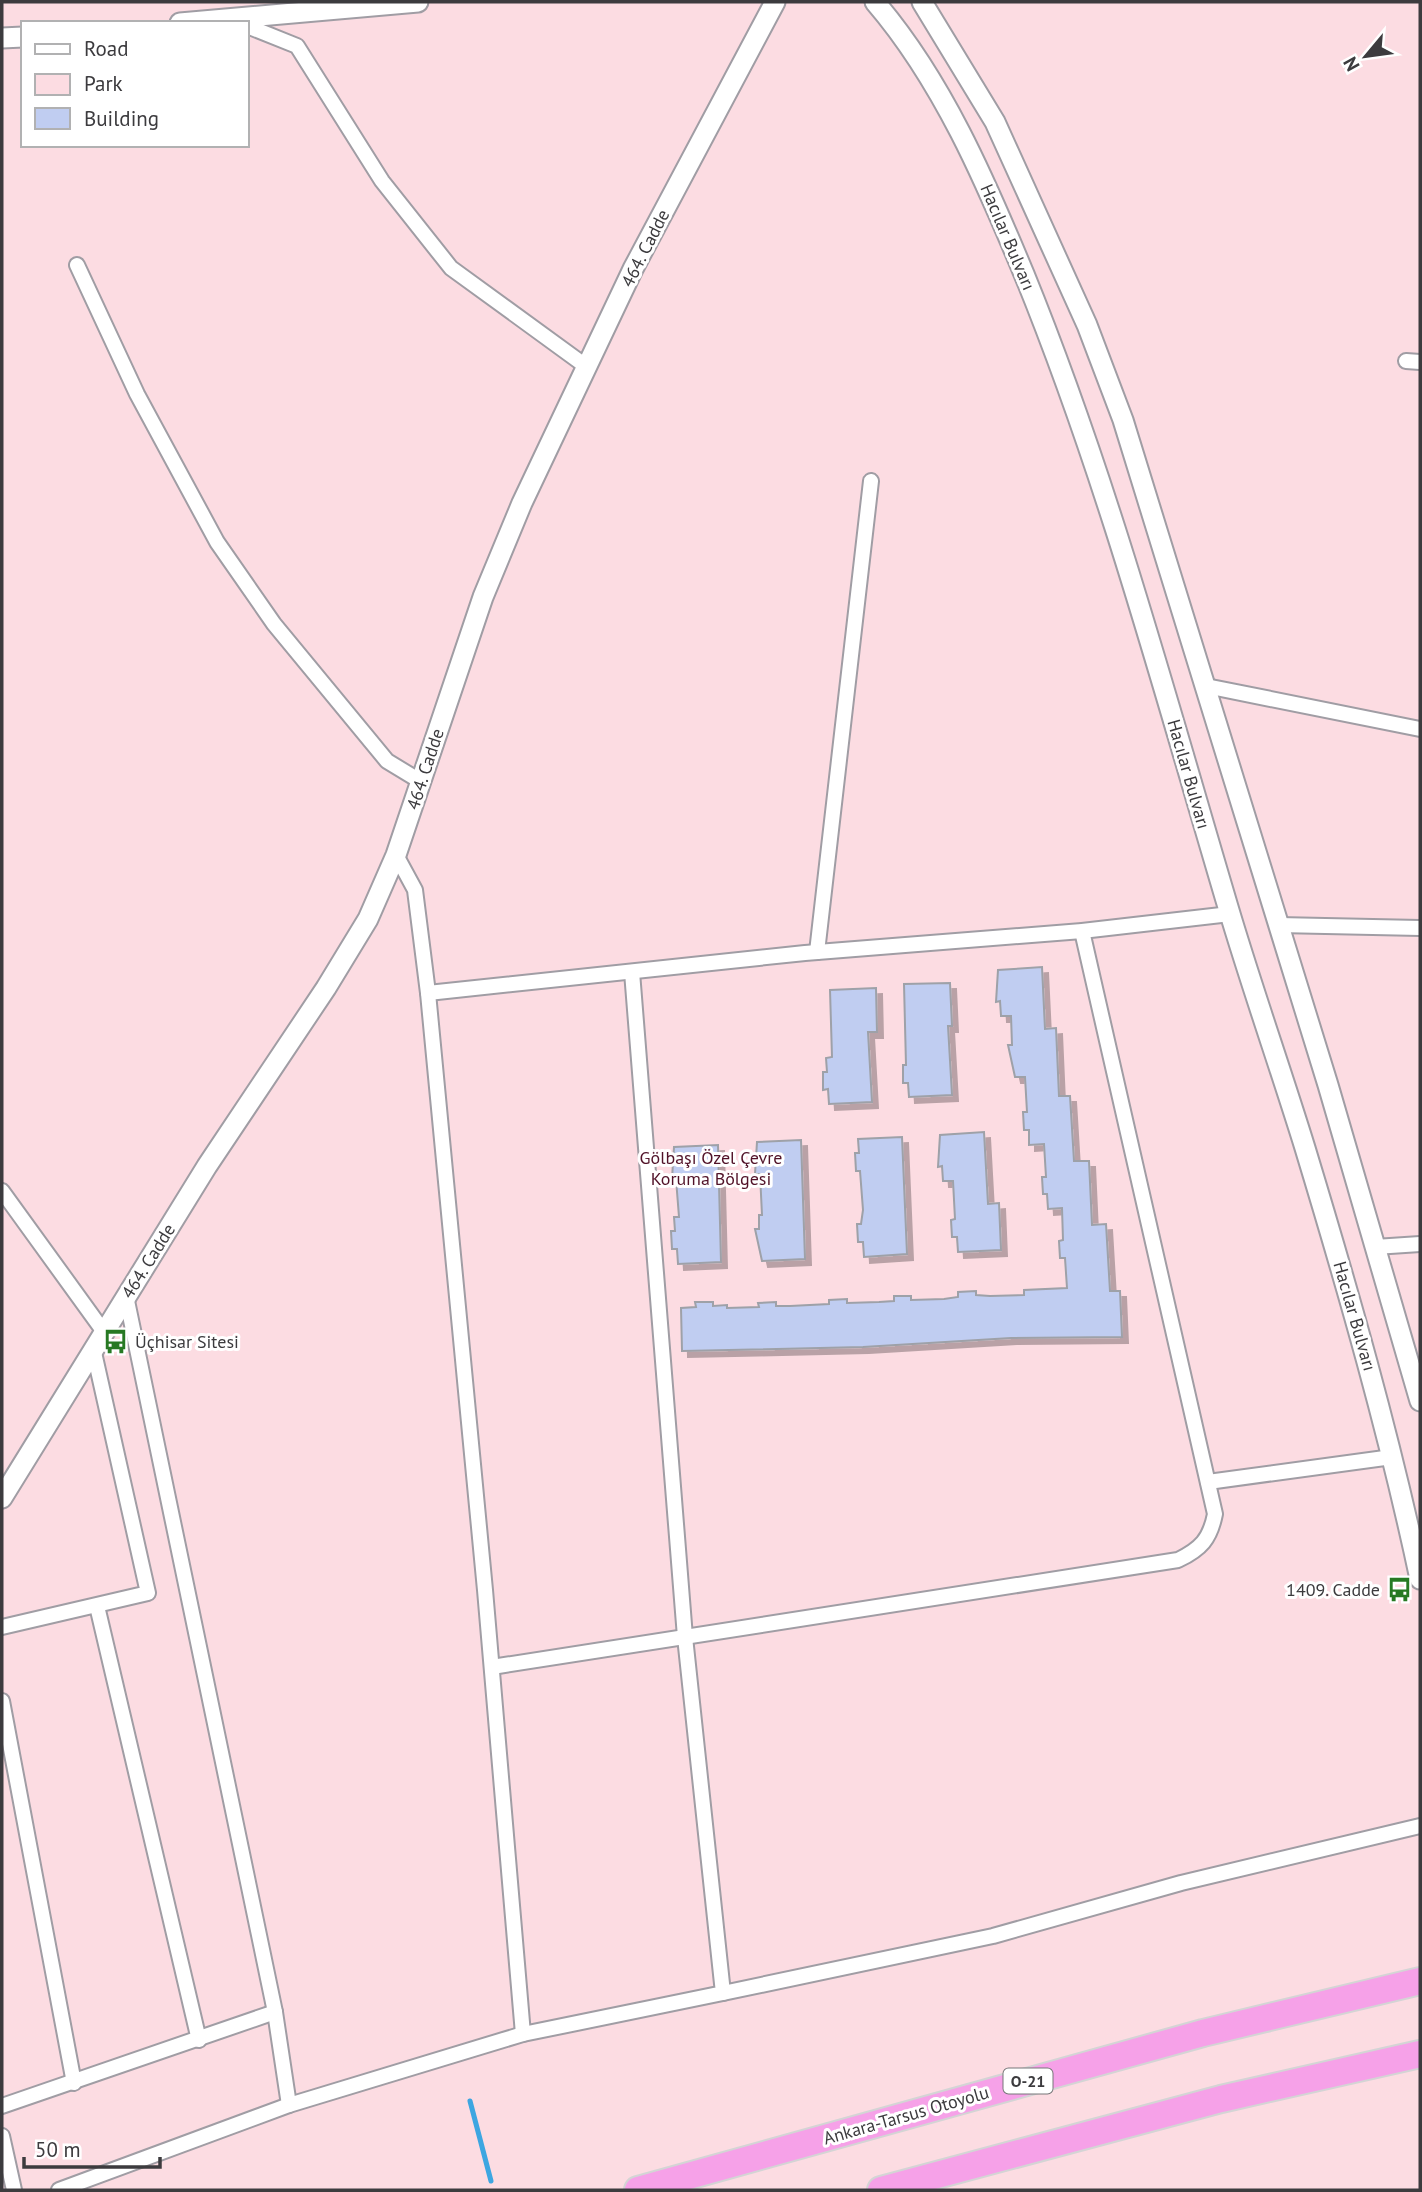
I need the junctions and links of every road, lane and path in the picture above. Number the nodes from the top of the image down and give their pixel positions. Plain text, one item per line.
1 (418, 2) edge
2 (775, 2) edge
3 (876, 2) edge
4 (922, 2) edge
5 (208, 21) edge
6 (248, 26) edge
7 (21, 37) edge
8 (2, 38) edge
9 (77, 265) dead end
10 (587, 367) junction
11 (872, 481) dead end
12 (1206, 686) junction
13 (1420, 729) edge
14 (420, 781) junction
15 (396, 855) junction
16 (1230, 914) junction
17 (1278, 925) junction
18 (1420, 928) edge
19 (1082, 931) junction
20 (817, 952) junction
21 (632, 972) junction
22 (428, 993) junction
23 (2, 1191) edge
24 (1420, 1244) edge
25 (1375, 1247) junction
26 (126, 1296) junction
27 (98, 1340) junction
28 (1420, 1401) edge
29 (1392, 1457) junction
30 (1208, 1482) junction
31 (2, 1498) edge
32 (1420, 1579) edge
33 (97, 1606) junction
34 (2, 1627) edge
35 (685, 1637) junction
36 (492, 1667) junction
37 (2, 1702) edge
38 (1420, 1826) edge
39 (1420, 1981) edge
40 (723, 1993) junction
41 (275, 2012) junction
42 (523, 2034) junction
43 (199, 2040) junction
44 (1420, 2054) edge
45 (74, 2083) junction
46 (289, 2105) junction
47 (2, 2106) edge
48 (2, 2136) edge
49 (14, 2190) edge
50 (60, 2190) edge
51 (638, 2190) edge
52 (881, 2190) edge

1 - 5 main road
2 - 10 main road, 464. Cadde
3 - 16 main road, Hacılar Bulvarı
4 - 12 main road, Hacılar Bulvarı
6 - 10 street
7 - 8 main road
9 - 14 street
10 - 14 main road, 464. Cadde
11 - 20 street
12 - 13 street
12 - 17 main road, Hacılar Bulvarı
14 - 15 main road, 464. Cadde
15 - 22 street
15 - 26 main road, 464. Cadde
16 - 19 street
16 - 29 main road, Hacılar Bulvarı
17 - 18 street
17 - 25 main road, Hacılar Bulvarı
19 - 20 street
19 - 30 street
20 - 21 street
21 - 22 street
21 - 35 street
22 - 36 street
23 - 27 street
24 - 25 street
25 - 28 main road, Hacılar Bulvarı
26 - 27 main road, 464. Cadde
26 - 41 street
27 - 31 main road, 464. Cadde
27 - 33 street
29 - 30 street
29 - 32 main road, Hacılar Bulvarı
30 - 35 street
33 - 34 street
33 - 43 street
35 - 36 street
35 - 40 street
36 - 42 street
37 - 45 street
38 - 40 street
39 - 51 highway, Ankara-Tarsus Otoyolu / O-21
40 - 42 street
41 - 43 street
41 - 46 street
42 - 46 street
43 - 45 street
44 - 52 highway
45 - 47 street
46 - 50 street
48 - 49 street

